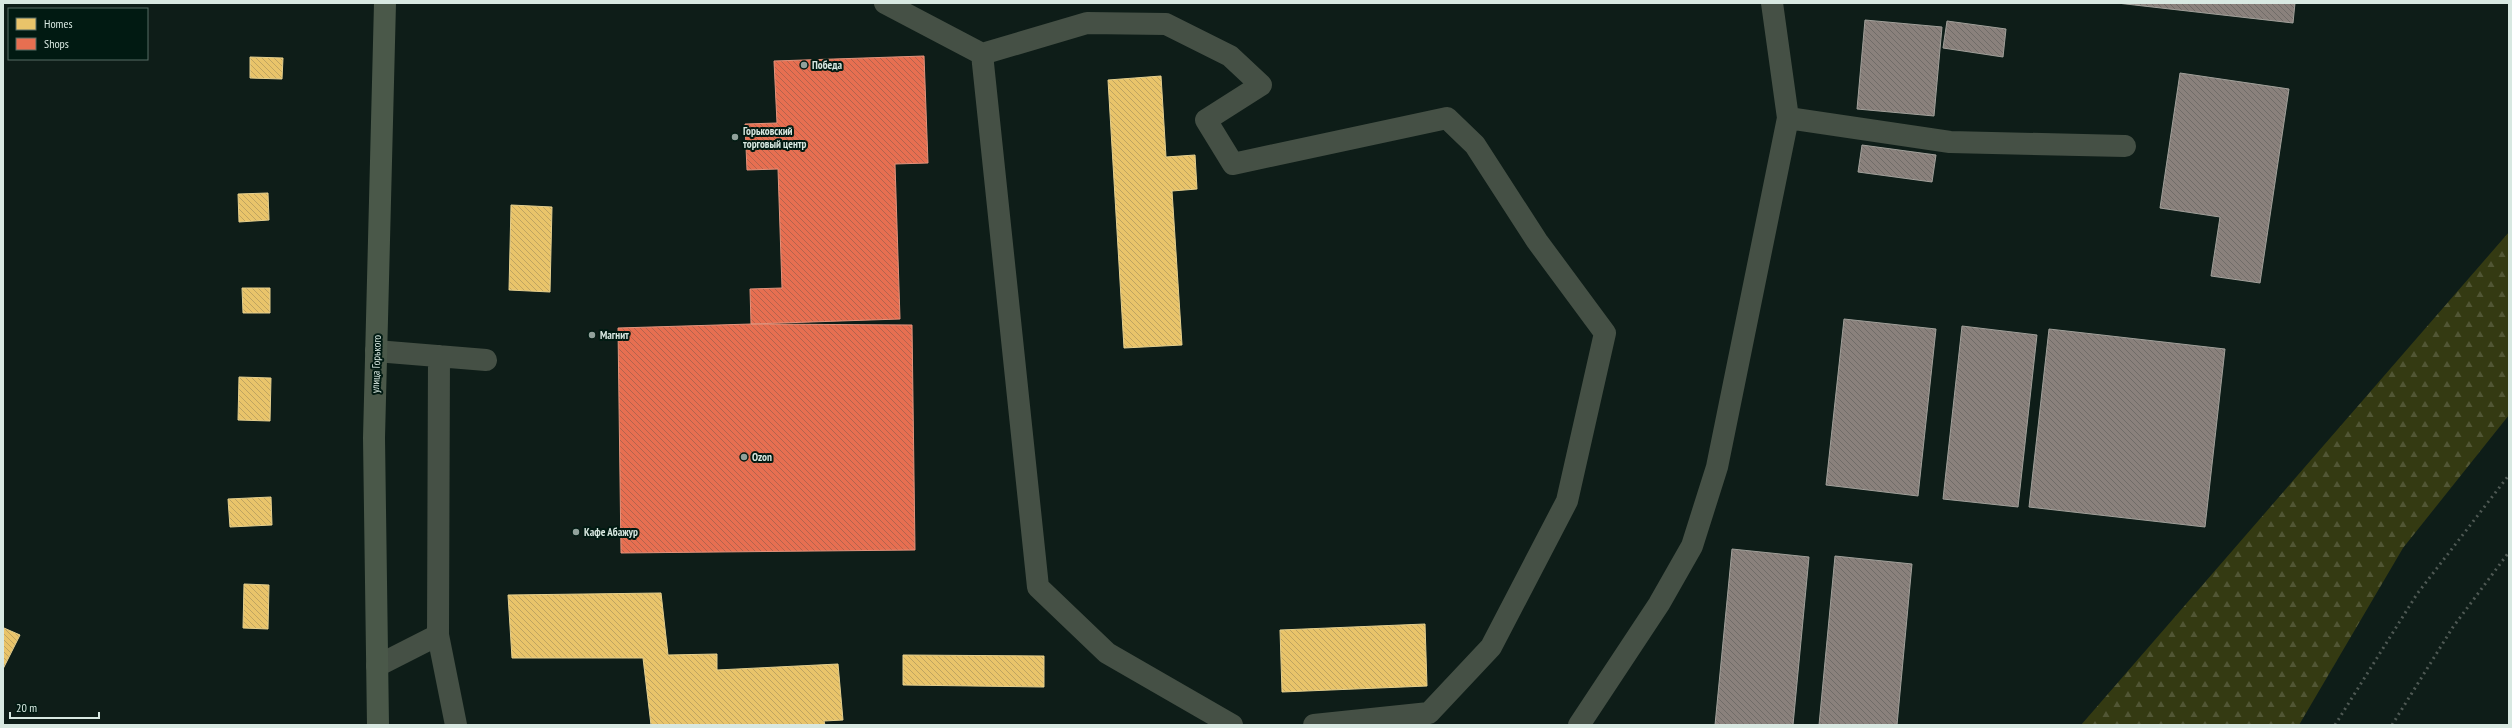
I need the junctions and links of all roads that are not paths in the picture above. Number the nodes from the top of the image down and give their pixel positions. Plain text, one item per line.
1 (385, 3) edge
2 (885, 3) edge
3 (1772, 3) edge
4 (982, 54) junction
5 (1788, 118) junction
6 (2125, 146) dead end
7 (376, 351) junction
8 (439, 356) junction
9 (486, 360) dead end
10 (438, 635) junction
11 (377, 666) junction
12 (378, 725) edge
13 (456, 725) edge
14 (1232, 725) edge
15 (1314, 725) edge
16 (1579, 725) edge

1 - 7 main road, улица Горького
2 - 4 lane
3 - 5 lane
4 - 14 lane
4 - 15 lane
5 - 6 lane
5 - 16 lane
7 - 8 lane
7 - 11 main road, улица Горького
8 - 9 lane
8 - 10 lane
10 - 11 lane
10 - 13 lane
11 - 12 main road, улица Горького

